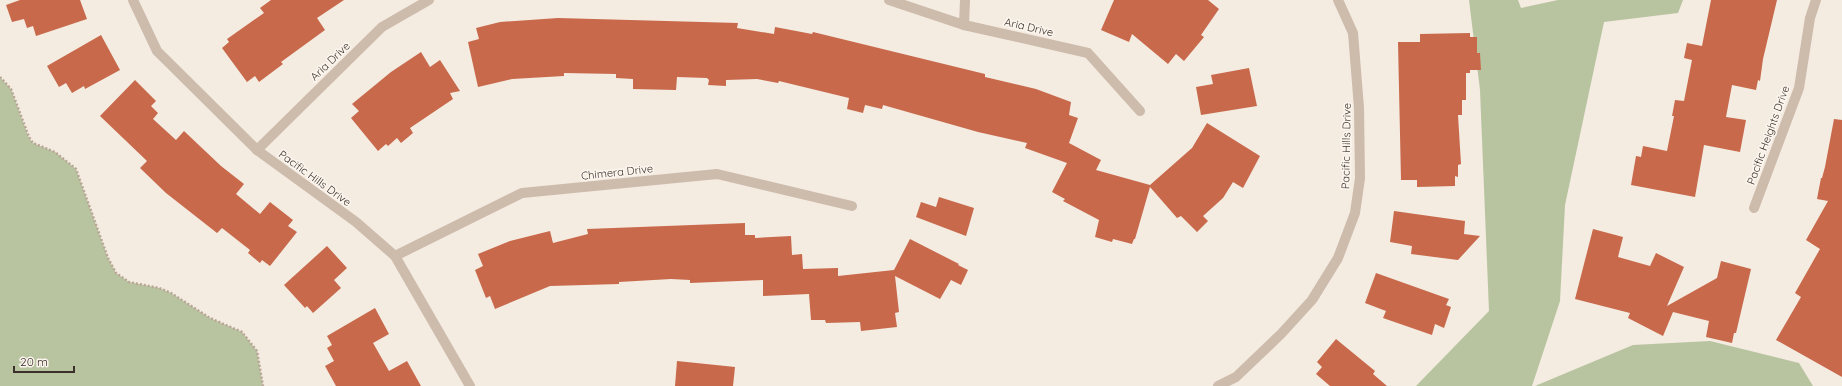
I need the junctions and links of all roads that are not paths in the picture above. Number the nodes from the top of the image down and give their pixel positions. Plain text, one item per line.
1 (133, 0) edge
2 (429, 0) edge
3 (890, 0) edge
4 (965, 0) edge
5 (1338, 0) edge
6 (1816, 0) edge
7 (964, 25) junction
8 (1140, 111) dead end
9 (257, 150) junction
10 (852, 206) dead end
11 (1754, 208) dead end
12 (395, 256) junction
13 (470, 386) edge
14 (1218, 386) edge

1 - 9 street, Pacific Hills Drive
2 - 9 street, Aria Drive
3 - 7 street, Aria Drive
4 - 7 street
5 - 14 street, Pacific Hills Drive
6 - 11 street, Pacific Heights Drive
7 - 8 street, Aria Drive
9 - 12 street, Pacific Hills Drive
10 - 12 street, Chimera Drive
12 - 13 street, Pacific Hills Drive

